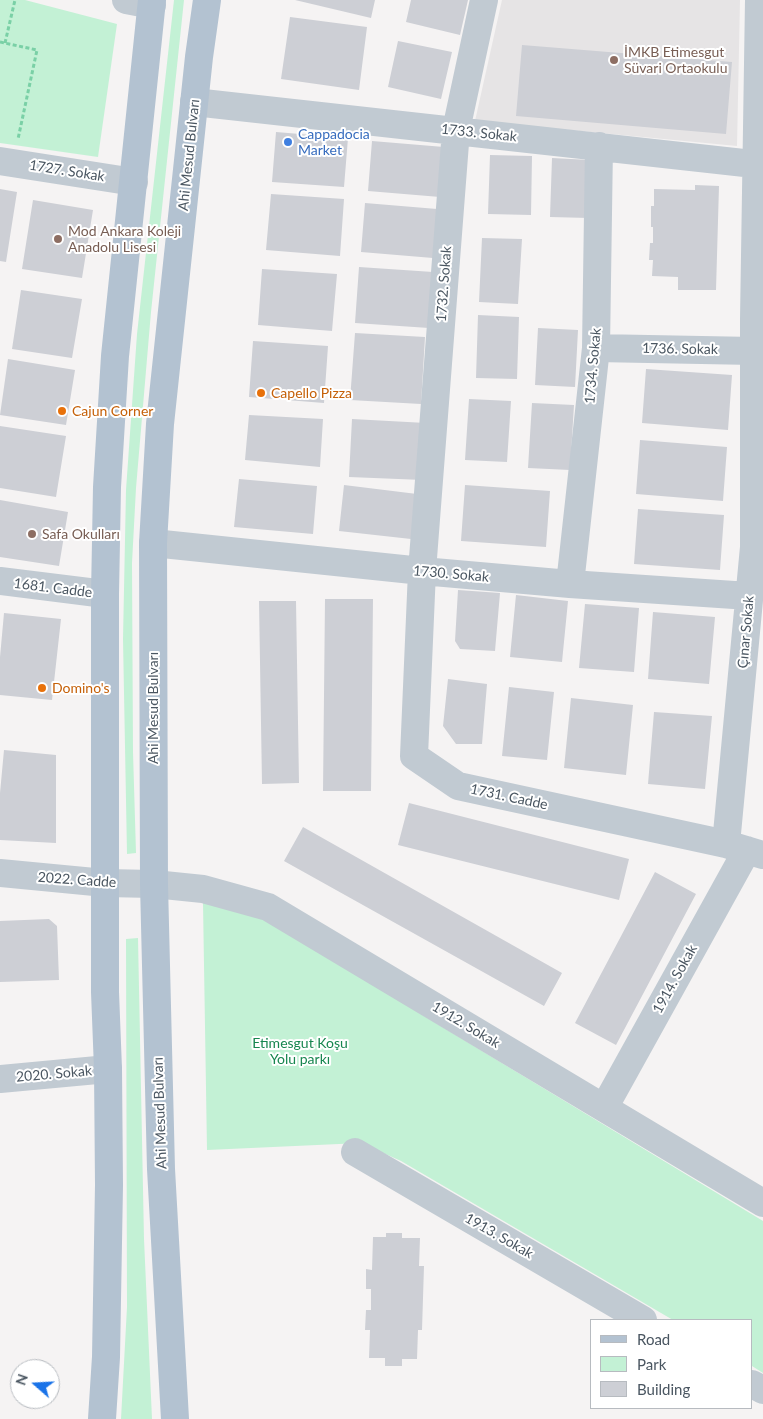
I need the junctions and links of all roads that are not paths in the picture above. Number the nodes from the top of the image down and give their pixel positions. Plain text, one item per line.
1 (207, 0) edge
2 (484, 0) edge
3 (759, 0) edge
4 (143, 2) edge
5 (194, 102) junction
6 (456, 130) junction
7 (599, 146) junction
8 (8, 153) edge
9 (760, 165) edge
10 (134, 182) junction
11 (596, 348) junction
12 (758, 352) edge
13 (154, 543) junction
14 (422, 571) junction
15 (0, 581) edge
16 (570, 584) junction
17 (105, 594) junction
18 (749, 596) junction
19 (745, 850) edge
20 (0, 873) edge
21 (105, 883) junction
22 (154, 884) junction
23 (108, 1069) junction
24 (0, 1079) edge
25 (604, 1108) junction
26 (355, 1152) dead end
27 (763, 1203) edge
28 (641, 1319) edge
29 (102, 1419) edge
30 (174, 1419) edge

1 - 5 main road, Ahi Mesud Bulvarı
2 - 6 street, 1732. Sokak
3 - 9 street, Çınar Sokak
4 - 10 main road
5 - 6 street, 1733. Sokak
5 - 13 main road, Ahi Mesud Bulvarı
6 - 7 street, 1733. Sokak
6 - 14 street, 1732. Sokak
7 - 9 street, 1733. Sokak
7 - 11 street, 1734. Sokak
8 - 10 street, 1727. Sokak
9 - 12 street, Çınar Sokak
10 - 17 main road
11 - 12 street, 1736. Sokak
11 - 16 street, 1734. Sokak
12 - 18 street, Çınar Sokak
13 - 14 street, 1730. Sokak
13 - 22 main road, Ahi Mesud Bulvarı
14 - 16 street, 1730. Sokak
14 - 19 street, 1731. Cadde
15 - 17 street, 1681. Cadde
16 - 18 street, 1730. Sokak
17 - 21 main road
18 - 19 street, Çınar Sokak
19 - 25 street, 1914. Sokak
20 - 21 street, 2022. Cadde
21 - 22 street, 2022. Cadde
21 - 23 main road
22 - 25 street, 1912. Sokak
22 - 30 main road, Ahi Mesud Bulvarı
23 - 24 street, 2020. Sokak
23 - 29 main road
25 - 27 street, 1912. Sokak
26 - 28 street, 1913. Sokak

